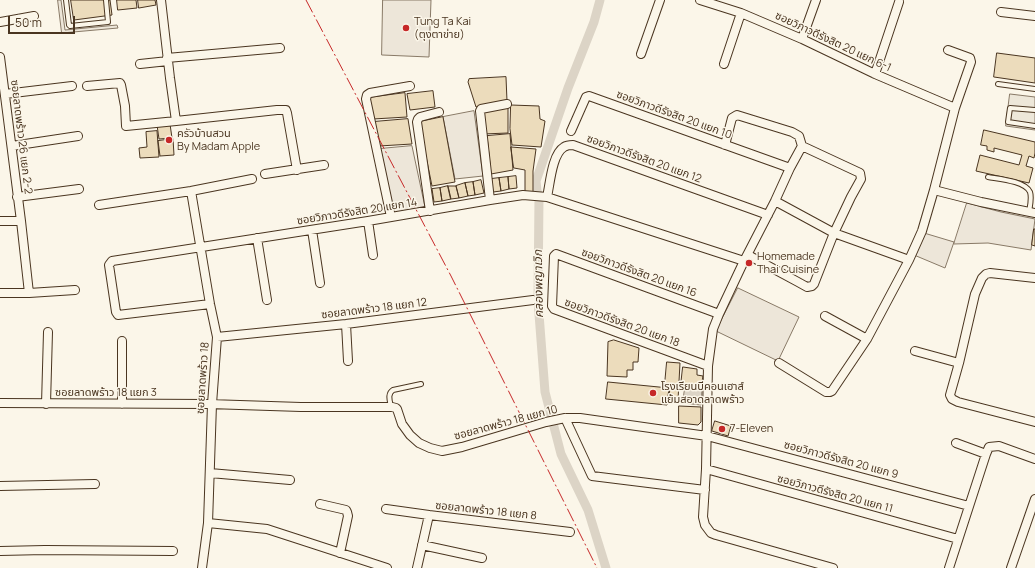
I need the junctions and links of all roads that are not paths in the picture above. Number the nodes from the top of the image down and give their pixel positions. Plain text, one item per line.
1 (66, 0) edge
2 (106, 0) edge
3 (161, 0) edge
4 (660, 0) edge
5 (700, 0) edge
6 (816, 0) edge
7 (899, 2) dead end
8 (1001, 12) dead end
9 (741, 13) junction
10 (34, 16) dead end
11 (1035, 16) edge
12 (0, 22) edge
13 (802, 39) junction
14 (280, 48) dead end
15 (948, 50) dead end
16 (641, 54) dead end
17 (0, 57) edge
18 (168, 60) junction
19 (140, 64) dead end
20 (724, 64) dead end
21 (875, 74) junction
22 (998, 84) dead end
23 (72, 86) dead end
24 (87, 86) dead end
25 (410, 86) dead end
26 (1035, 89) edge
27 (5, 94) junction
28 (507, 104) dead end
29 (955, 108) junction
30 (1035, 110) edge
31 (439, 112) dead end
32 (176, 121) junction
33 (1035, 126) edge
34 (571, 131) dead end
35 (78, 136) dead end
36 (725, 145) junction
37 (12, 146) junction
38 (802, 146) junction
39 (324, 165) dead end
40 (790, 168) junction
41 (297, 170) junction
42 (265, 174) dead end
43 (988, 177) dead end
44 (252, 179) dead end
45 (79, 189) dead end
46 (934, 190) junction
47 (191, 191) junction
48 (18, 197) junction
49 (547, 197) junction
50 (490, 200) junction
51 (776, 201) junction
52 (99, 205) dead end
53 (430, 211) junction
54 (1032, 212) edge
55 (768, 215) junction
56 (391, 217) junction
57 (0, 221) edge
58 (21, 221) junction
59 (368, 221) junction
60 (312, 230) junction
61 (834, 233) junction
62 (257, 238) junction
63 (201, 247) junction
64 (373, 255) dead end
65 (746, 258) junction
66 (554, 259) joint
67 (909, 260) junction
68 (1035, 278) edge
69 (320, 283) dead end
70 (76, 290) dead end
71 (0, 293) edge
72 (29, 293) junction
73 (267, 300) dead end
74 (533, 300) dead end
75 (210, 304) junction
76 (719, 314) junction
77 (825, 316) dead end
78 (346, 324) junction
79 (48, 332) dead end
80 (217, 337) junction
81 (867, 339) junction
82 (122, 341) dead end
83 (915, 351) dead end
84 (348, 361) dead end
85 (779, 363) dead end
86 (959, 363) junction
87 (708, 366) junction
88 (421, 384) dead end
89 (0, 403) edge
90 (46, 404) junction
91 (122, 404) junction
92 (212, 404) junction
93 (392, 407) junction
94 (565, 418) junction
95 (1035, 422) edge
96 (707, 436) junction
97 (956, 443) dead end
98 (986, 454) junction
99 (1035, 459) edge
100 (706, 469) junction
101 (210, 473) junction
102 (290, 480) dead end
103 (95, 484) dead end
104 (0, 486) edge
105 (705, 490) junction
106 (1035, 499) edge
107 (320, 504) dead end
108 (969, 506) junction
109 (386, 508) dead end
110 (429, 515) junction
111 (208, 523) junction
112 (570, 532) dead end
113 (958, 539) junction
114 (422, 545) junction
115 (173, 551) dead end
116 (0, 552) edge
117 (340, 553) junction
118 (482, 558) dead end
119 (202, 568) edge
120 (387, 568) edge
121 (417, 568) edge
122 (833, 568) edge
123 (948, 568) edge
124 (1011, 568) edge

1 - 2 lane
3 - 18 street
4 - 16 street
5 - 9 street, ซอยวิภาวดีรังสิต 20 แยก 6-1
6 - 13 street
7 - 21 street
8 - 11 street
9 - 13 street, ซอยวิภาวดีรังสิต 20 แยก 6-1
9 - 20 street
10 - 12 street
13 - 21 street, ซอยวิภาวดีรังสิต 20 แยก 6-1
14 - 18 street
15 - 29 street
17 - 27 street, ซอยลาดพร้าว 26 แยก 2-2
18 - 19 street
18 - 32 street
21 - 29 street, ซอยวิภาวดีรังสิต 20 แยก 6-1
22 - 26 lane
23 - 27 street
24 - 32 street
25 - 56 street
27 - 37 street, ซอยลาดพร้าว 26 แยก 2-2
28 - 50 street
29 - 46 street
30 - 33 lane
31 - 53 street
32 - 41 street
34 - 36 street, ซอยวิภาวดีรังสิต 20 แยก 10
35 - 37 street
36 - 38 street
36 - 40 street, ซอยวิภาวดีรังสิต 20 แยก 10
37 - 48 street, ซอยลาดพร้าว 26 แยก 2-2
38 - 40 street
38 - 61 street
39 - 41 street
40 - 51 street
41 - 42 street
43 - 54 lane
44 - 47 street
45 - 48 street
46 - 54 street
46 - 67 street
47 - 52 street
47 - 63 street, ซอยลาดพร้าว 18
48 - 58 street, ซอยลาดพร้าว 26 แยก 2-2
49 - 50 street, ซอยวิภาวดีรังสิต 20 แยก 14
49 - 55 street, ซอยวิภาวดีรังสิต 20 แยก 12
49 - 65 street, ซอยวิภาวดีรังสิต 20 แยก 14
50 - 53 street, ซอยวิภาวดีรังสิต 20 แยก 14
51 - 55 street
51 - 61 street
53 - 56 street, ซอยวิภาวดีรังสิต 20 แยก 14
55 - 65 street
56 - 59 street, ซอยวิภาวดีรังสิต 20 แยก 14
57 - 58 street
58 - 72 street, ซอยลาดพร้าว 26 แยก 2-2
59 - 60 street, ซอยวิภาวดีรังสิต 20 แยก 14
59 - 64 street
60 - 62 street, ซอยวิภาวดีรังสิต 20 แยก 14
60 - 69 street
61 - 65 street, ซอยวิภาวดีรังสิต 20 แยก 14
61 - 67 street
62 - 63 street, ซอยวิภาวดีรังสิต 20 แยก 14
62 - 73 street
63 - 75 street, ซอยลาดพร้าว 18
63 - 75 street, ซอยวิภาวดีรังสิต 20 แยก 14
65 - 76 street
66 - 76 street, ซอยวิภาวดีรังสิต 20 แยก 16
66 - 87 street, ซอยวิภาวดีรังสิต 20 แยก 18
67 - 81 street
68 - 86 street
70 - 72 street
71 - 72 street
74 - 78 street, ซอยลาดพร้าว 18 แยก 12
75 - 80 street, ซอยลาดพร้าว 18
76 - 87 street
77 - 81 street
78 - 80 street, ซอยลาดพร้าว 18 แยก 12
78 - 84 street
79 - 90 street
80 - 92 street, ซอยลาดพร้าว 18
81 - 85 street
82 - 91 street
83 - 86 street
86 - 95 street
87 - 96 street
88 - 93 lane
89 - 90 street, ซอยลาดพร้าว 18 แยก 3
90 - 91 street, ซอยลาดพร้าว 18 แยก 3
91 - 92 street, ซอยลาดพร้าว 18 แยก 3
92 - 93 street
92 - 101 street, ซอยลาดพร้าว 18
93 - 94 street, ซอยลาดพร้าว 18 แยก 10
94 - 96 street, ซอยลาดพร้าว 18 แยก 10
94 - 105 street
96 - 100 street
96 - 108 street, ซอยวิภาวดีรังสิต 20 แยก 9
97 - 98 street
98 - 99 street
98 - 108 street
100 - 105 street
100 - 113 street, ซอยวิภาวดีรังสิต 20 แยก 11
101 - 102 street
101 - 111 street, ซอยลาดพร้าว 18
103 - 104 street
105 - 122 street
106 - 124 street
107 - 117 street
108 - 113 street
109 - 110 street
110 - 112 street, ซอยลาดพร้าว 18 แยก 8
110 - 114 street, ซอยลาดพร้าว 18 แยก 8
111 - 117 street
111 - 119 street, ซอยลาดพร้าว 18
113 - 123 street
114 - 118 street
114 - 121 street, ซอยลาดพร้าว 18 แยก 8
115 - 116 street
117 - 120 street

